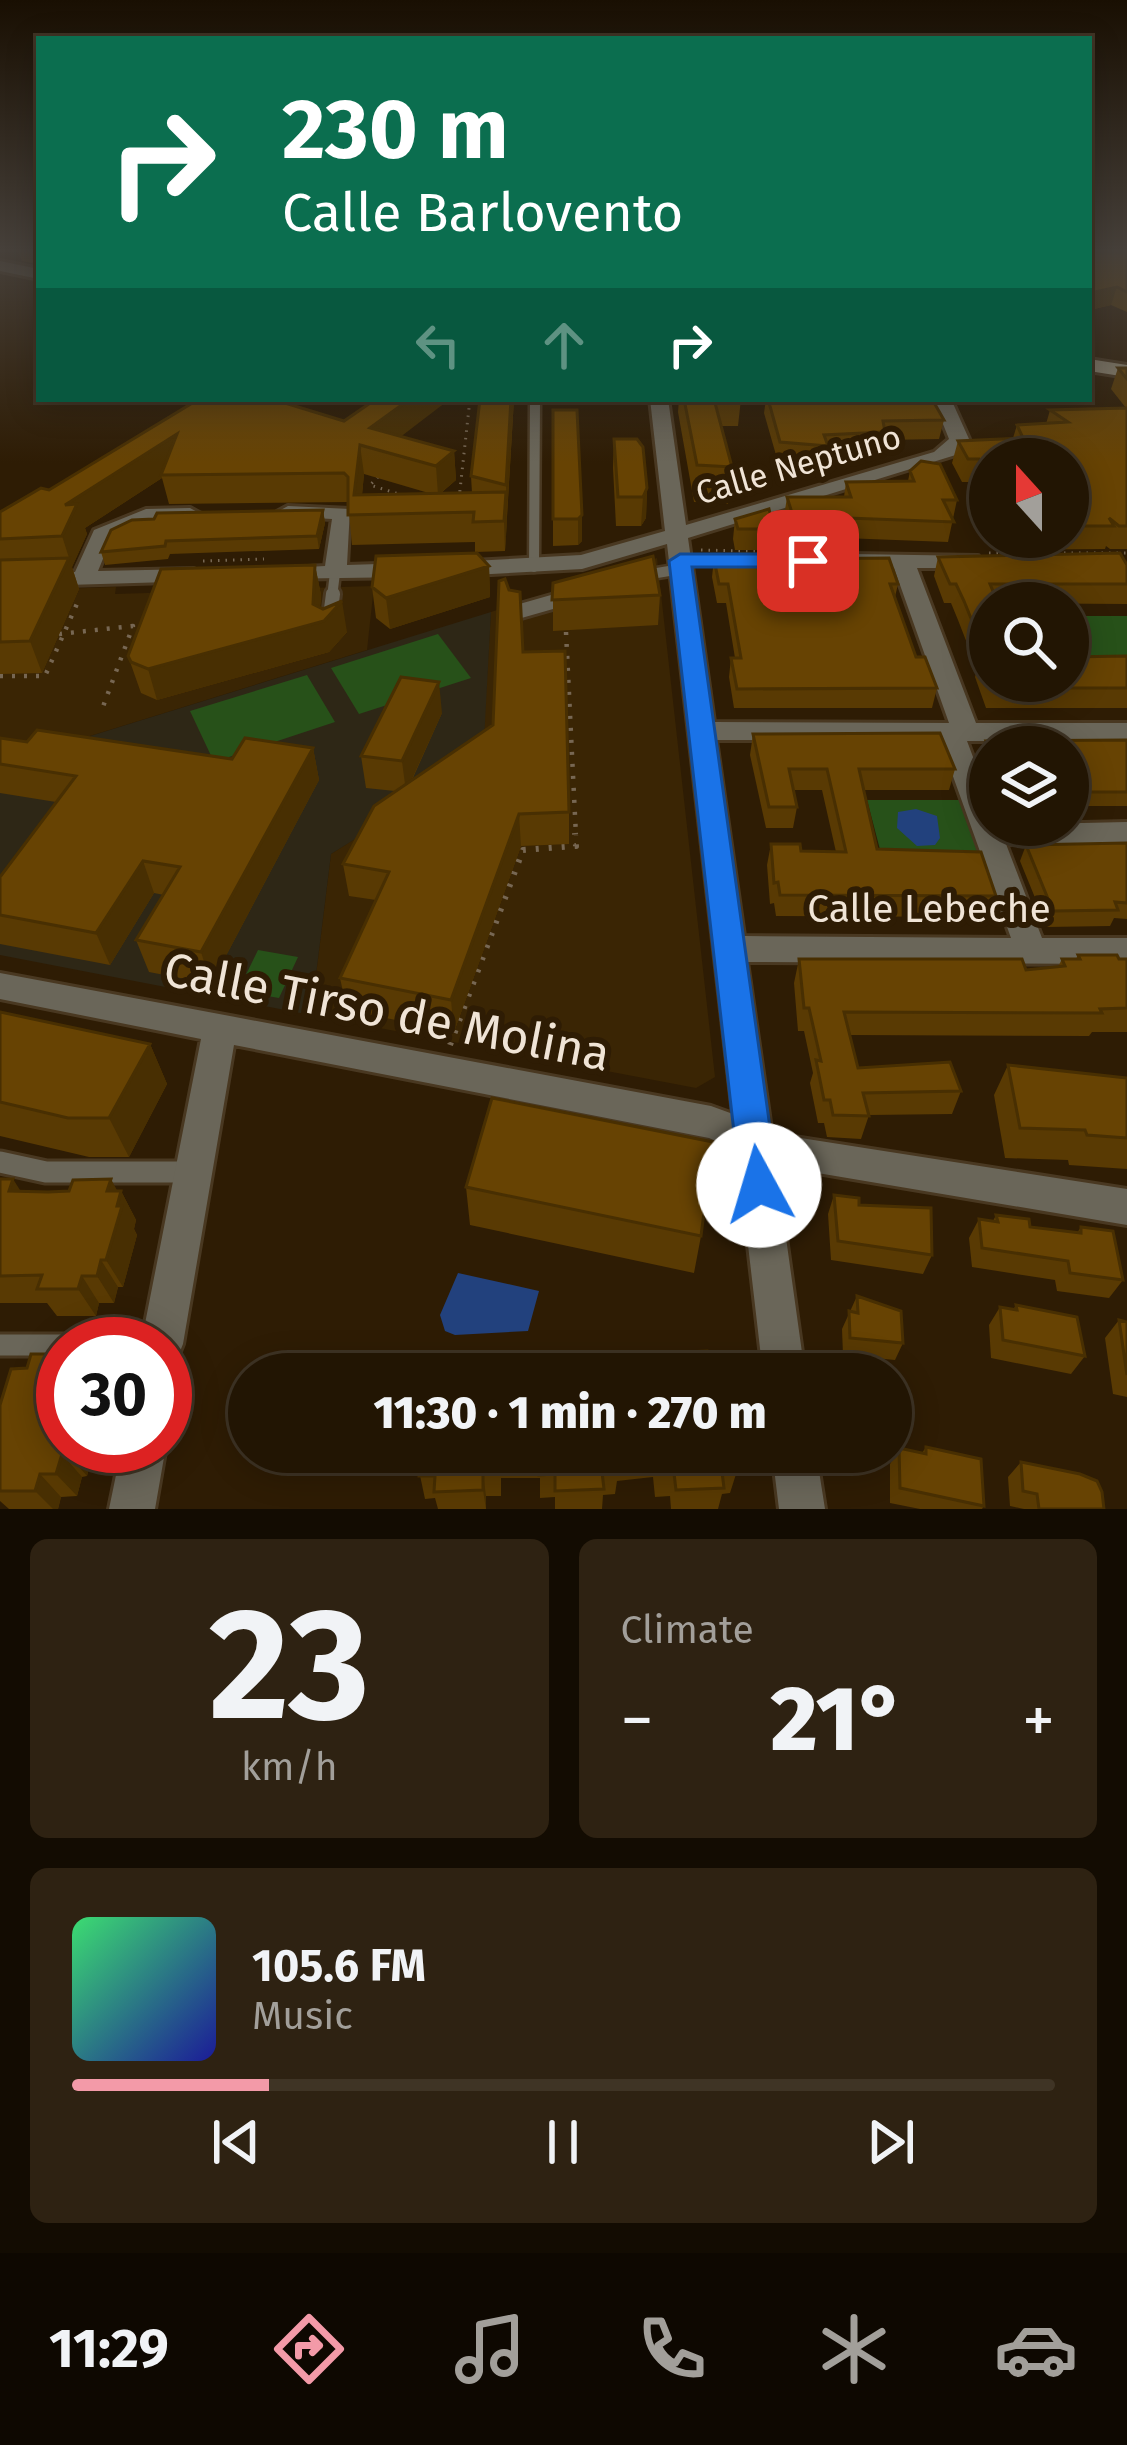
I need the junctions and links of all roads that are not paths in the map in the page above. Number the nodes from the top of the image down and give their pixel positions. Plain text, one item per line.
1 (1092, 365) edge
2 (1127, 371) edge
3 (535, 402) edge
4 (660, 402) edge
5 (944, 402) edge
6 (266, 512) edge
7 (218, 513) edge
8 (685, 553) junction
9 (833, 557) edge
10 (903, 561) junction
11 (993, 561) edge
12 (534, 567) junction
13 (335, 573) junction
14 (0, 580) edge
15 (616, 582) edge
16 (76, 588) junction
17 (579, 594) edge
18 (517, 612) edge
19 (328, 629) edge
20 (702, 731) junction
21 (958, 732) junction
22 (1127, 732) edge
23 (969, 769) edge
24 (1127, 832) edge
25 (1089, 833) edge
26 (992, 846) edge
27 (731, 949) junction
28 (1031, 950) junction
29 (1127, 951) edge
30 (0, 986) edge
31 (220, 1028) junction
32 (754, 1136) junction
33 (0, 1162) edge
34 (46, 1172) junction
35 (193, 1172) junction
36 (0, 1173) edge
37 (1127, 1207) edge
38 (167, 1317) edge
39 (0, 1345) edge
40 (36, 1345) edge
41 (781, 1353) edge
42 (139, 1473) edge
43 (797, 1473) edge
44 (133, 1509) edge
45 (802, 1509) edge

1 - 2 main road
3 - 12 lane
4 - 8 street
5 - 8 street, Calle Neptuno
6 - 13 street
7 - 16 street
8 - 12 street
8 - 15 lane
8 - 20 street
9 - 10 street
10 - 11 street
10 - 21 street
12 - 13 street
13 - 16 street
13 - 19 lane
14 - 16 street
17 - 18 lane
20 - 21 street
20 - 27 street
21 - 22 street
21 - 23 street
24 - 25 street
26 - 28 street
27 - 28 street, Calle Lebeche
27 - 32 street
28 - 29 street, Calle Lebeche
30 - 31 street, Calle Tirso de Molina
31 - 32 street, Calle Tirso de Molina
31 - 35 street
32 - 37 street, Calle Tirso de Molina
32 - 41 street
33 - 34 lane
34 - 35 lane
34 - 36 lane
35 - 38 street
39 - 40 lane
42 - 44 street
43 - 45 street

